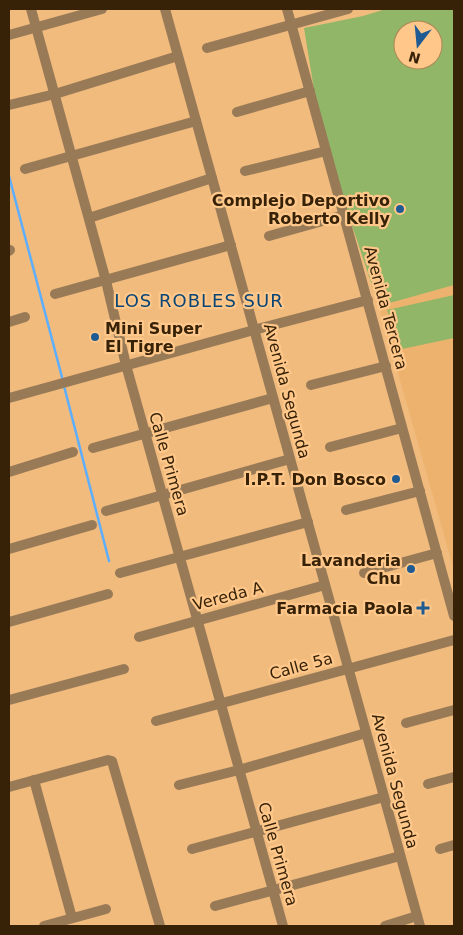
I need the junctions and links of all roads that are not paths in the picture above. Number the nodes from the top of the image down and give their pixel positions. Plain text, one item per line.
1 (31, 9) edge
2 (102, 9) edge
3 (165, 9) edge
4 (287, 9) edge
5 (348, 9) edge
6 (291, 24) junction
7 (36, 27) junction
8 (9, 34) edge
9 (206, 48) dead end
10 (178, 56) junction
11 (310, 90) junction
12 (55, 94) junction
13 (9, 105) edge
14 (237, 112) dead end
15 (196, 121) junction
16 (326, 151) junction
17 (72, 156) junction
18 (25, 169) dead end
19 (246, 171) dead end
20 (212, 178) junction
21 (344, 215) junction
22 (89, 218) junction
23 (269, 236) dead end
24 (231, 245) junction
25 (106, 281) junction
26 (55, 294) dead end
27 (368, 300) junction
28 (26, 317) dead end
29 (9, 322) edge
30 (254, 330) junction
31 (126, 365) junction
32 (386, 366) junction
33 (312, 385) dead end
34 (9, 398) edge
35 (273, 398) junction
36 (402, 428) junction
37 (146, 434) junction
38 (330, 447) dead end
39 (93, 448) dead end
40 (73, 452) dead end
41 (290, 459) junction
42 (9, 472) edge
43 (420, 491) junction
44 (163, 496) junction
45 (346, 510) dead end
46 (106, 511) dead end
47 (308, 522) junction
48 (92, 525) dead end
49 (9, 548) edge
50 (437, 553) junction
51 (180, 558) junction
52 (120, 573) dead end
53 (364, 573) dead end
54 (325, 585) junction
55 (108, 594) dead end
56 (454, 616) edge
57 (197, 619) junction
58 (9, 622) edge
59 (139, 637) dead end
60 (454, 640) edge
61 (124, 669) dead end
62 (348, 669) junction
63 (9, 700) edge
64 (221, 704) junction
65 (454, 710) edge
66 (156, 721) dead end
67 (406, 723) dead end
68 (366, 732) junction
69 (239, 770) junction
70 (454, 777) edge
71 (34, 780) junction
72 (428, 784) dead end
73 (179, 785) dead end
74 (9, 787) edge
75 (384, 796) junction
76 (256, 832) junction
77 (454, 845) edge
78 (192, 849) dead end
79 (440, 849) dead end
80 (400, 856) junction
81 (273, 891) junction
82 (215, 906) dead end
83 (106, 909) dead end
84 (72, 918) junction
85 (418, 921) edge
86 (44, 926) edge
87 (160, 926) edge
88 (283, 926) edge
89 (385, 926) edge

1 - 7 street, Calle Primera
2 - 7 street
3 - 10 street, Avenida Segunda
4 - 6 street, Avenida Tercera
5 - 6 street
6 - 9 street
6 - 11 street, Avenida Tercera
7 - 8 street
7 - 12 street, Calle Primera
10 - 12 street
10 - 15 street, Avenida Segunda
11 - 14 street
11 - 16 street, Avenida Tercera
12 - 13 street
12 - 17 street, Calle Primera
15 - 17 street
15 - 20 street, Avenida Segunda
16 - 19 street
16 - 21 street, Avenida Tercera
17 - 18 street
17 - 22 street, Calle Primera
20 - 22 street
20 - 24 street, Avenida Segunda
21 - 23 street
21 - 27 street, Avenida Tercera
22 - 25 street, Calle Primera
24 - 25 street
24 - 30 street, Avenida Segunda
25 - 26 street
25 - 31 street, Calle Primera
27 - 30 street
27 - 32 street, Avenida Tercera
28 - 29 street
30 - 31 street
30 - 35 street, Avenida Segunda
31 - 34 street
31 - 37 street, Calle Primera
32 - 33 street
32 - 36 street, Avenida Tercera
35 - 37 street
35 - 41 street, Avenida Segunda
36 - 38 street
36 - 43 street, Avenida Tercera
37 - 39 street
37 - 44 street, Calle Primera
40 - 42 street
41 - 44 street
41 - 47 street, Avenida Segunda
43 - 45 street
43 - 50 street, Avenida Tercera
44 - 46 street
44 - 51 street, Calle Primera
47 - 51 street
47 - 54 street, Avenida Segunda
48 - 49 street
50 - 53 street
50 - 56 street, Avenida Tercera
51 - 52 street
51 - 57 street, Calle Primera
54 - 57 street, Vereda A
54 - 62 street, Avenida Segunda
55 - 58 street
57 - 59 street, Vereda A
57 - 64 street, Calle Primera
60 - 62 street, Calle 5a
61 - 63 street
62 - 64 street, Calle 5a
62 - 68 street, Avenida Segunda
64 - 66 street, Calle 5a
64 - 69 street, Calle Primera
65 - 67 street
68 - 69 street
68 - 75 street, Avenida Segunda
69 - 73 street
69 - 76 street, Calle Primera
70 - 72 street
71 - 74 street
71 - 84 street
71 - 87 street
75 - 76 street
75 - 80 street, Avenida Segunda
76 - 78 street
76 - 81 street, Calle Primera
77 - 79 street
80 - 81 street
80 - 85 street, Avenida Segunda
81 - 82 street
81 - 88 street, Calle Primera
83 - 84 street
84 - 86 street
85 - 89 street

